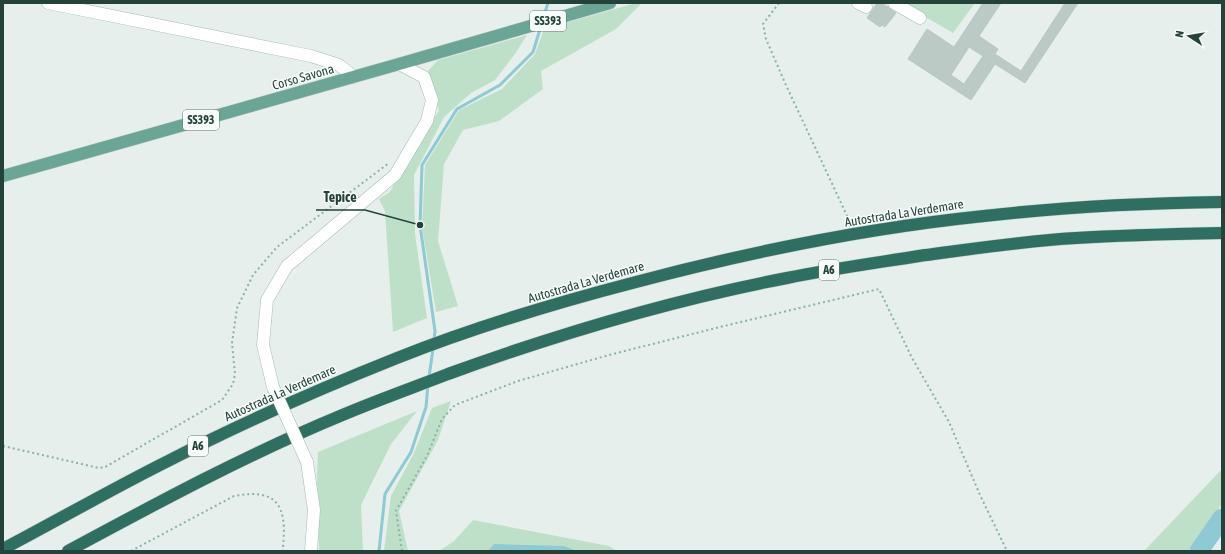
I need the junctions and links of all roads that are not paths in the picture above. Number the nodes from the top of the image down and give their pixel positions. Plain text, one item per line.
1 (48, 3) edge
2 (610, 3) edge
3 (894, 3) edge
4 (920, 18) dead end
5 (399, 64) junction
6 (354, 77) junction
7 (3, 176) edge
8 (1222, 202) edge
9 (1222, 233) edge
10 (3, 549) edge
11 (68, 551) edge
12 (311, 551) edge

1 - 6 street
2 - 5 main road, Corso Savona / SS393
3 - 4 street
5 - 6 main road, Corso Savona / SS393
5 - 12 street, bridge
6 - 7 main road, Corso Savona / SS393
8 - 10 highway, Autostrada La Verdemare / A6
9 - 11 highway, A6

